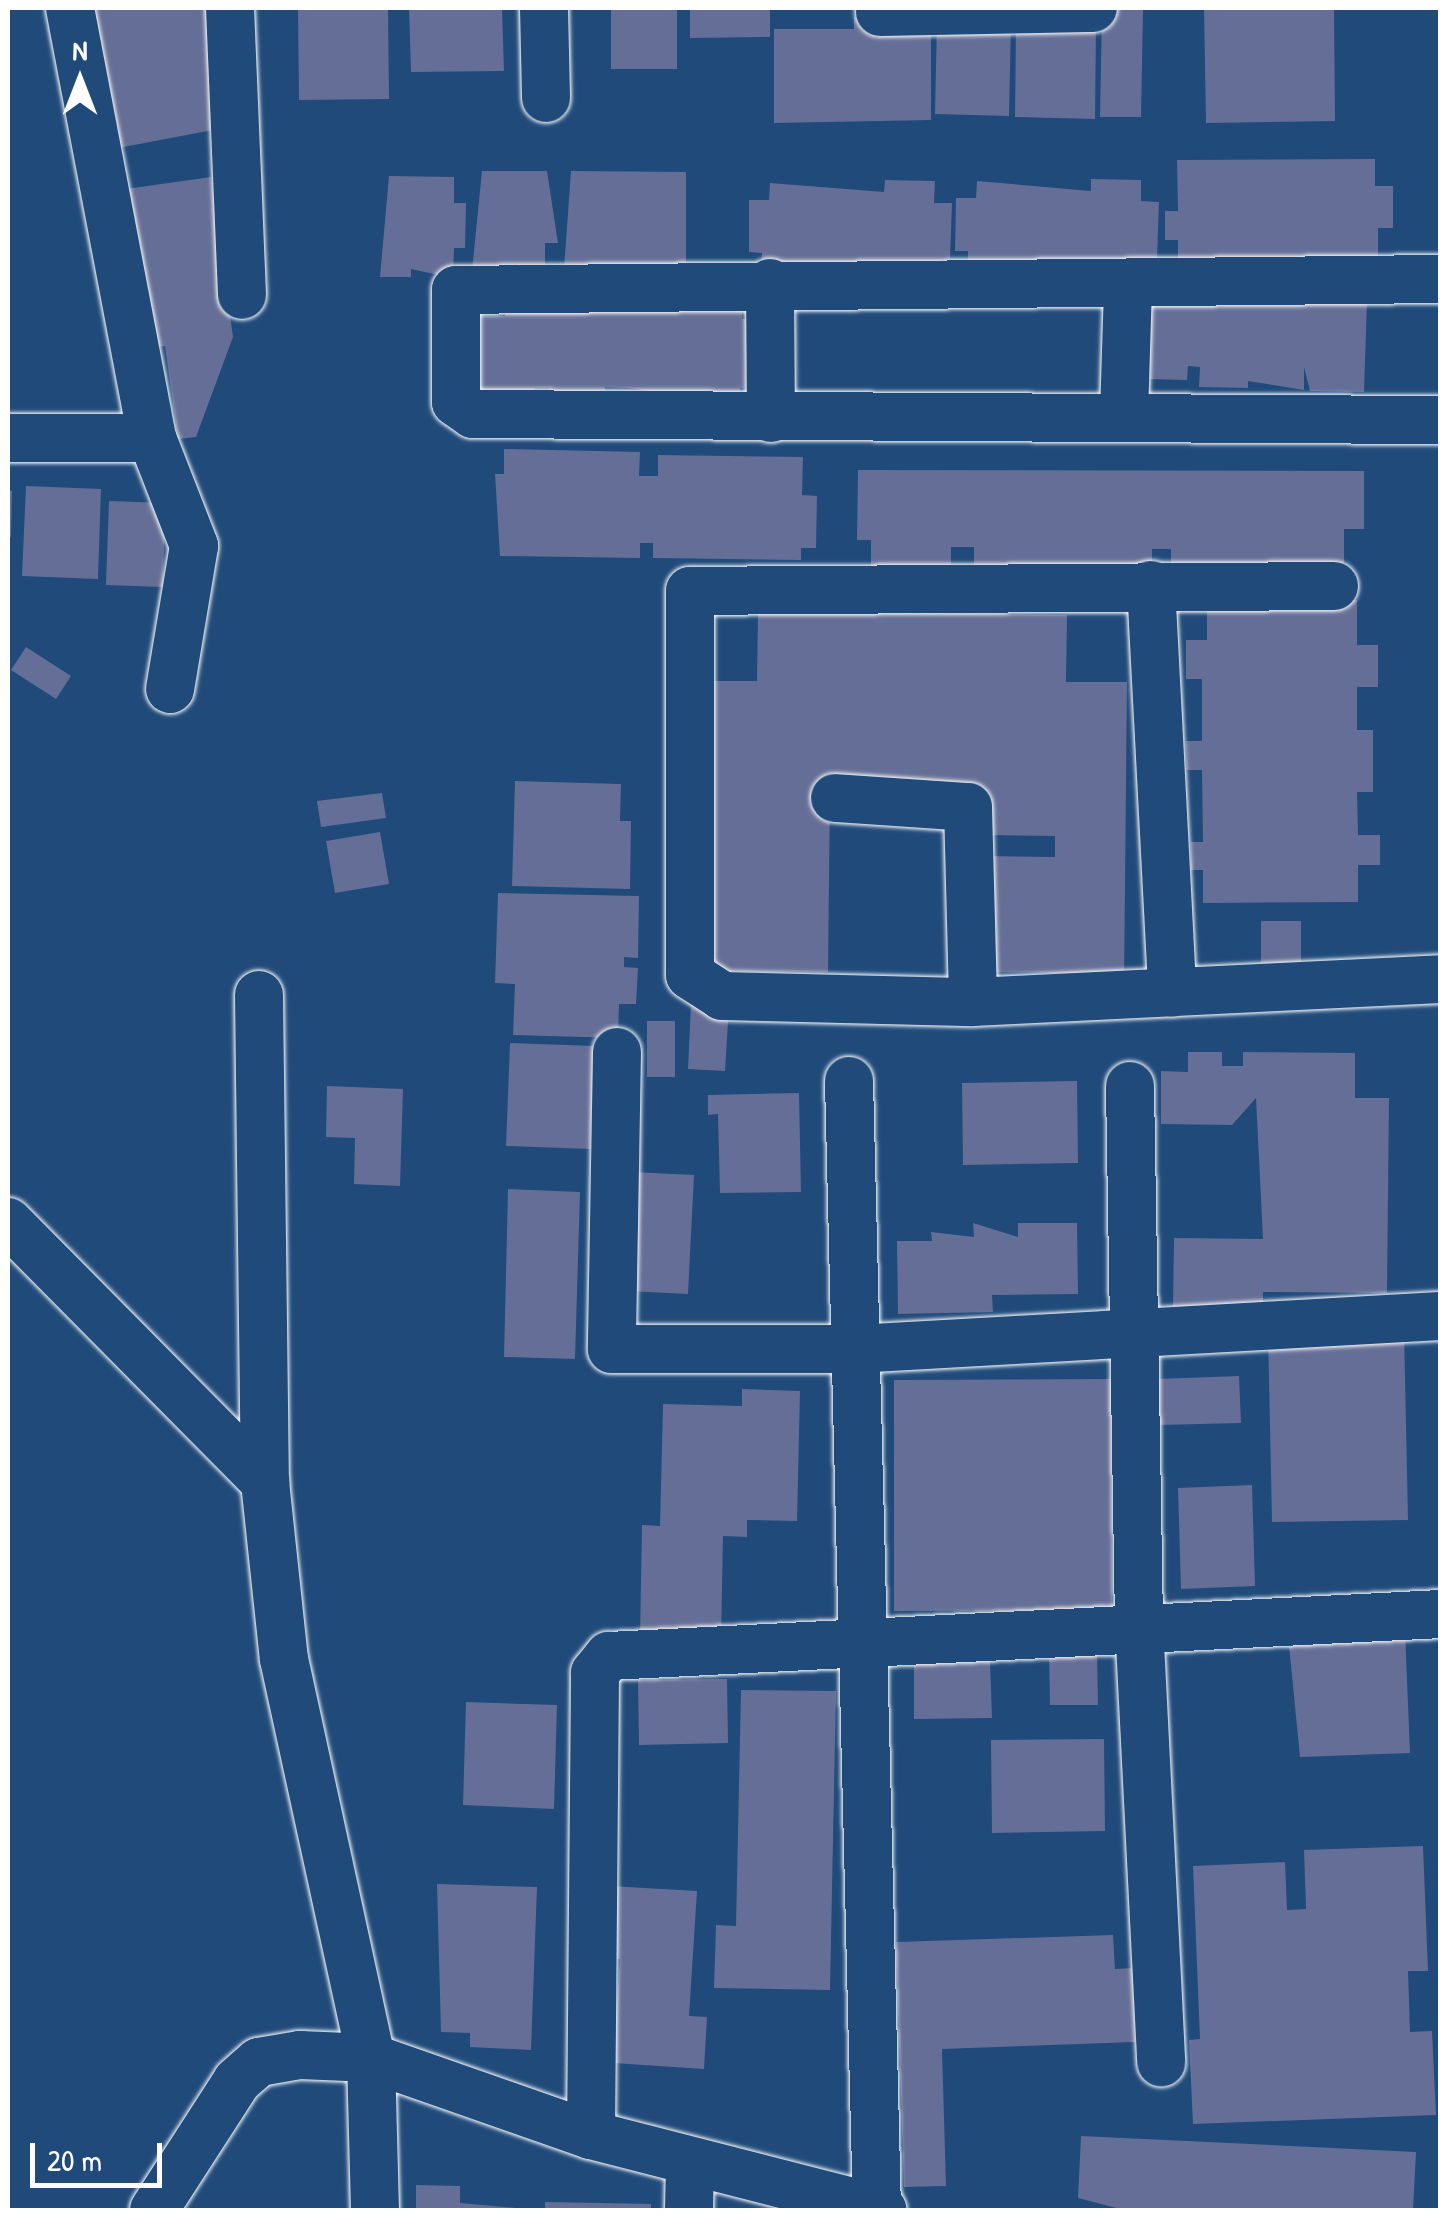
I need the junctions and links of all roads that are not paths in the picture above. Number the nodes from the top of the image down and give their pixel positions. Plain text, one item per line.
1 (70, 8) edge
2 (230, 8) edge
3 (544, 8) edge
4 (1093, 8) edge
5 (880, 12) dead end
6 (546, 98) dead end
7 (1440, 279) edge
8 (770, 283) junction
9 (1128, 286) junction
10 (242, 295) dead end
11 (1124, 415) junction
12 (771, 418) junction
13 (1440, 420) edge
14 (8, 438) edge
15 (152, 438) junction
16 (1151, 584) junction
17 (1334, 586) dead end
18 (170, 689) dead end
19 (835, 798) dead end
20 (1440, 979) edge
21 (1172, 992) junction
22 (259, 995) dead end
23 (973, 1002) junction
24 (616, 1052) dead end
25 (849, 1081) dead end
26 (1130, 1086) dead end
27 (8, 1222) edge
28 (1440, 1316) edge
29 (1138, 1330) junction
30 (855, 1348) junction
31 (265, 1482) junction
32 (1440, 1614) edge
33 (1140, 1623) junction
34 (859, 1640) junction
35 (372, 2058) junction
36 (1160, 2062) dead end
37 (591, 2135) junction
38 (690, 2162) junction
39 (154, 2210) edge
40 (375, 2210) edge
41 (689, 2210) edge
42 (880, 2210) edge

1 - 15 street
2 - 10 street
3 - 6 street
4 - 5 street
7 - 9 street
8 - 9 street
8 - 12 street
8 - 12 street
9 - 11 street
11 - 12 street
11 - 13 street
14 - 15 street
15 - 18 street
16 - 17 street
16 - 21 street
16 - 23 street
19 - 23 street
20 - 21 street
21 - 23 street
22 - 31 street
24 - 30 street
25 - 30 street
26 - 29 street
27 - 31 street
28 - 29 street
29 - 30 street
29 - 33 street
30 - 34 street
31 - 35 street
32 - 33 street
33 - 34 street
33 - 36 street
34 - 37 street
34 - 42 street
35 - 37 street
35 - 39 street
35 - 40 street
37 - 38 street
38 - 41 street
38 - 42 street

